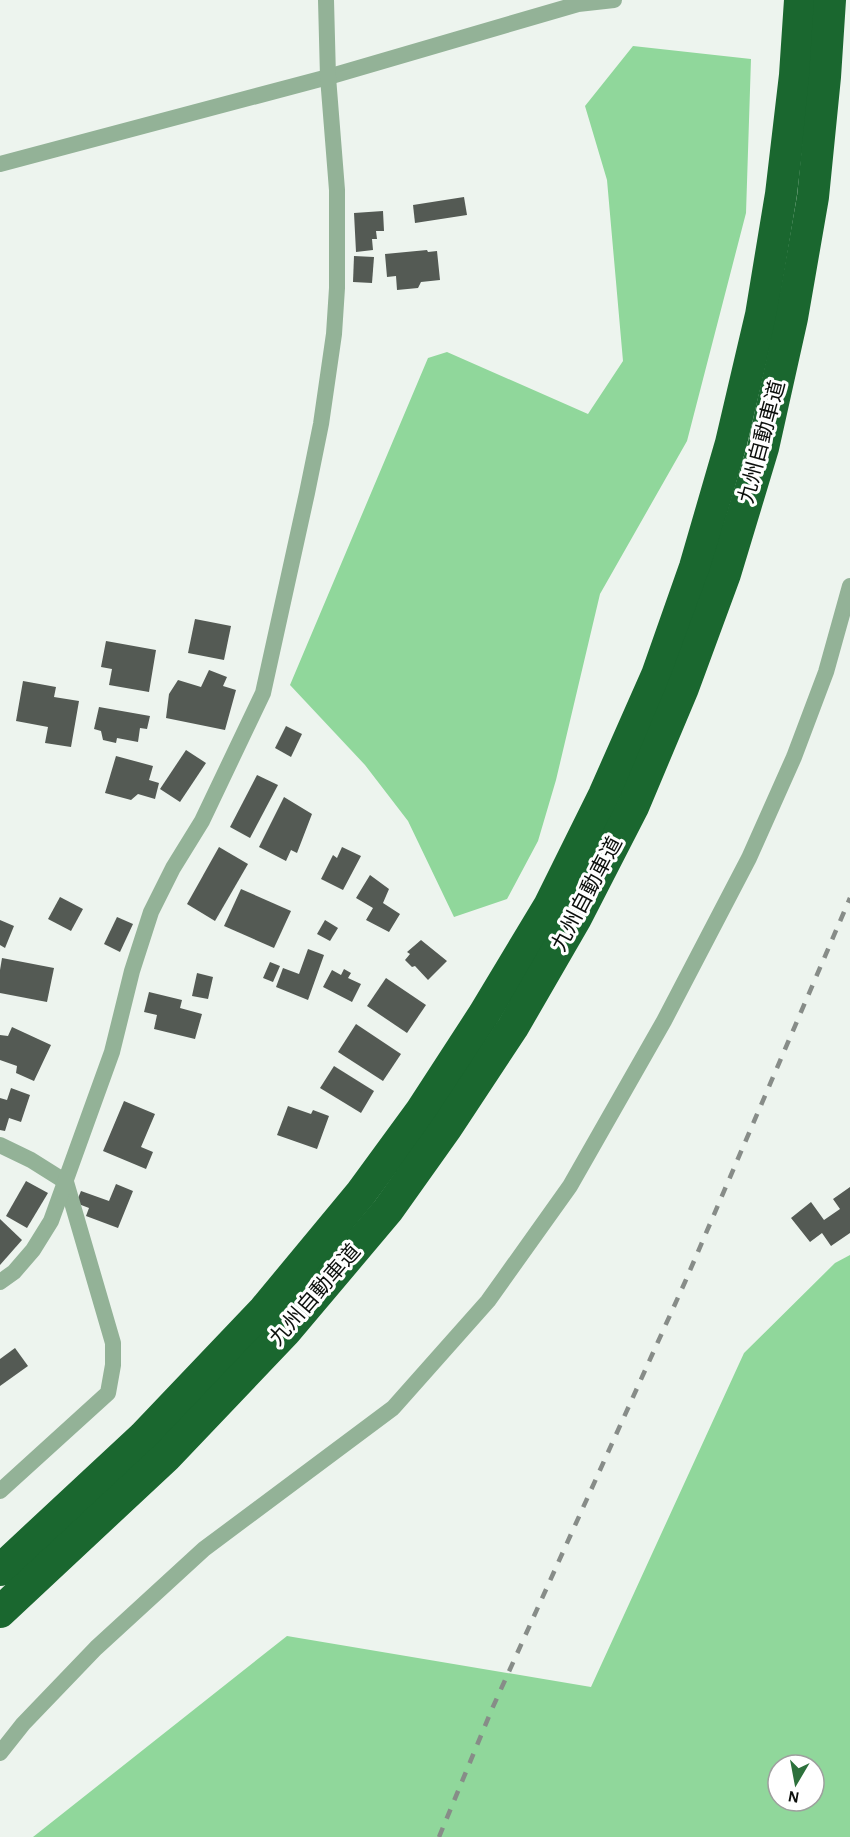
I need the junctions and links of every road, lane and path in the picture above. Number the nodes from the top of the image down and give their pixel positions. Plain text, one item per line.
1 (326, 0) edge
2 (614, 0) edge
3 (800, 0) edge
4 (830, 0) edge
5 (328, 77) junction
6 (0, 164) edge
7 (850, 586) edge
8 (0, 1145) edge
9 (66, 1182) junction
10 (0, 1282) edge
11 (0, 1491) edge
12 (0, 1570) edge
13 (0, 1612) edge
14 (0, 1753) edge

1 - 5 street
2 - 5 street
3 - 12 highway, 九州自動車道
4 - 13 highway, 九州自動車道
5 - 6 street
5 - 9 street
7 - 14 street
8 - 9 street
9 - 10 street
9 - 11 street

